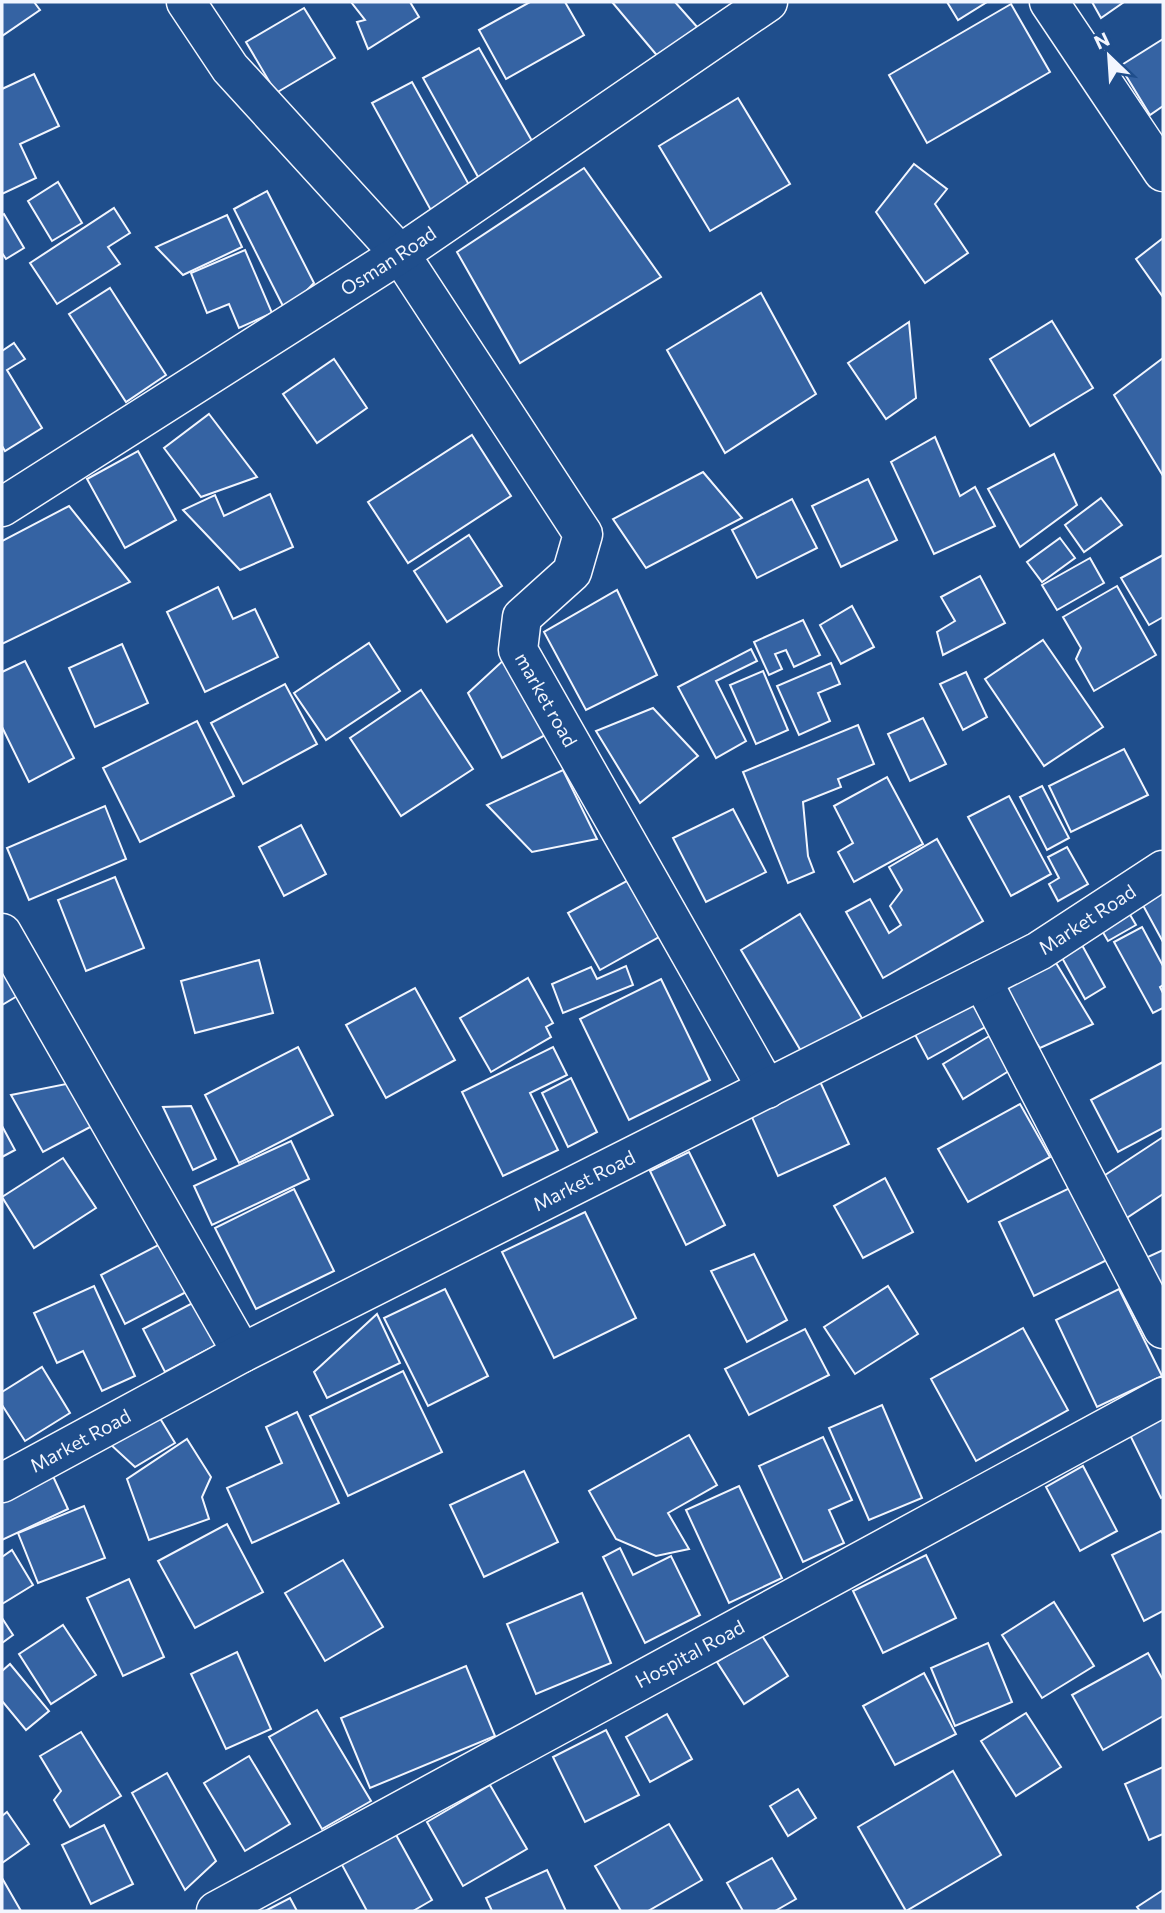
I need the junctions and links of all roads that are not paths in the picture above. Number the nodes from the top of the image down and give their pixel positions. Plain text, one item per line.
1 (186, 2) edge
2 (768, 2) edge
3 (1049, 2) edge
4 (1163, 172) edge
5 (400, 254) junction
6 (2, 507) edge
7 (1163, 870) edge
8 (2, 933) edge
9 (982, 980) junction
10 (767, 1089) junction
11 (1163, 1329) edge
12 (242, 1353) junction
13 (1163, 1397) edge
14 (2, 1482) edge
15 (216, 1911) edge

1 - 5 street, market road
2 - 5 street, Osman Road
3 - 4 street
5 - 6 street, Osman Road
5 - 10 street, market road
7 - 9 street, Market Road
8 - 12 street
9 - 10 street, Market Road
9 - 11 street
10 - 12 street, Market Road
12 - 14 street, Market Road
13 - 15 street, Hospital Road

